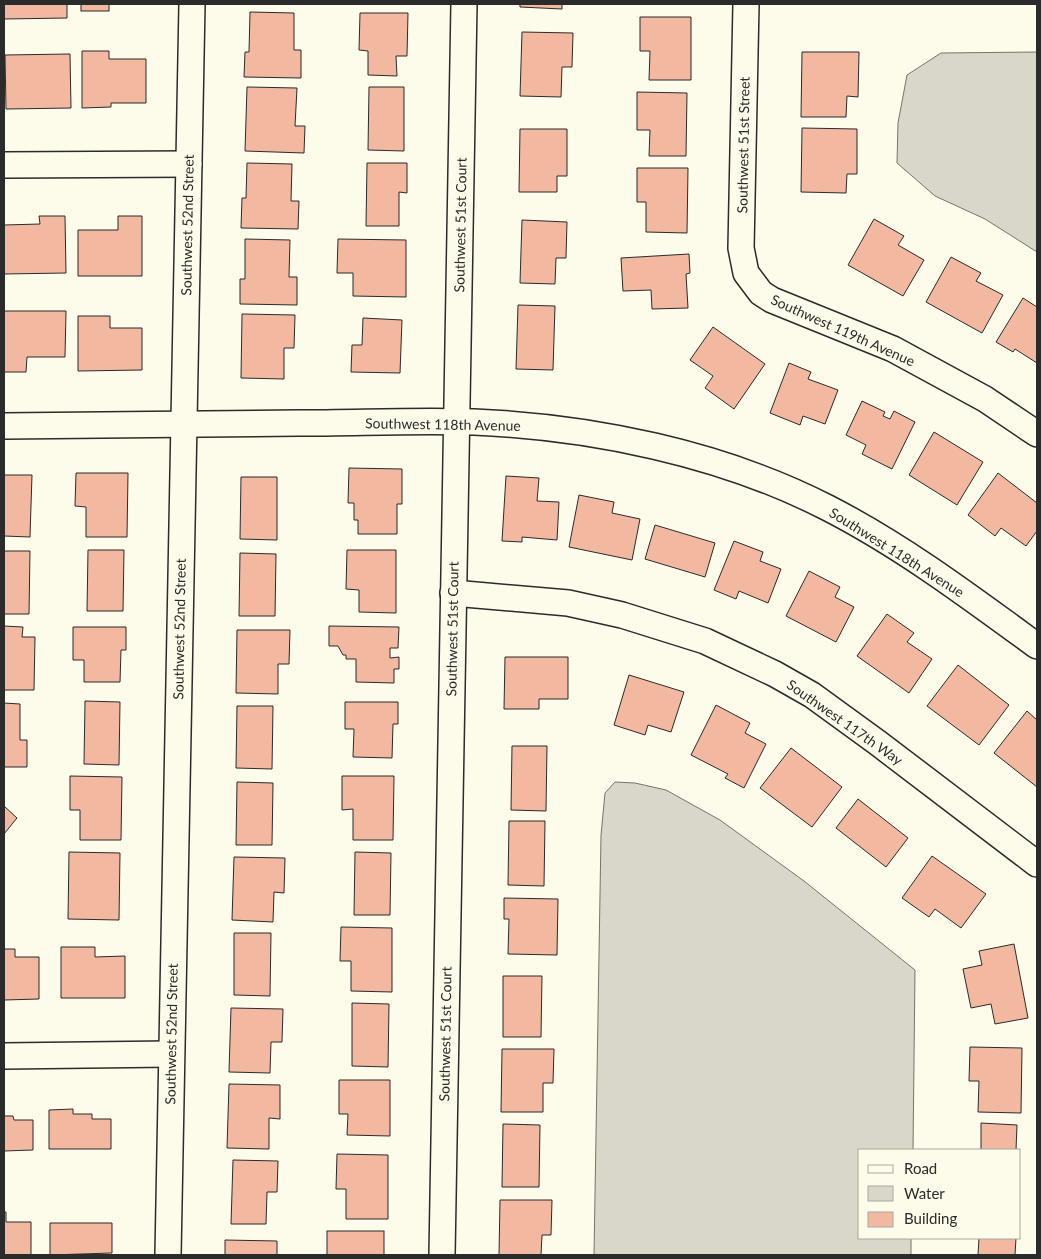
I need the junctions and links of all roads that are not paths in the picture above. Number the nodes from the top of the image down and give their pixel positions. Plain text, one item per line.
1 (192, 4) edge
2 (464, 4) edge
3 (746, 4) edge
4 (189, 164) junction
5 (4, 165) edge
6 (753, 284) joint
7 (456, 422) junction
8 (183, 424) junction
9 (4, 426) edge
10 (1037, 434) edge
11 (453, 593) junction
12 (1037, 646) edge
13 (1037, 864) edge
14 (171, 1054) junction
15 (4, 1056) edge
16 (168, 1255) edge
17 (442, 1255) edge

1 - 4 street, Southwest 52nd Street
2 - 7 street, Southwest 51st Court
3 - 6 street, Southwest 51st Street
4 - 5 street
4 - 8 street, Southwest 52nd Street
6 - 10 street, Southwest 119th Avenue
7 - 8 street, Southwest 118th Avenue
7 - 11 street, Southwest 51st Court
7 - 12 street, Southwest 118th Avenue
8 - 9 street, Southwest 118th Avenue
8 - 14 street, Southwest 52nd Street
11 - 13 street, Southwest 117th Way
11 - 17 street, Southwest 51st Court
14 - 15 street
14 - 16 street, Southwest 52nd Street

